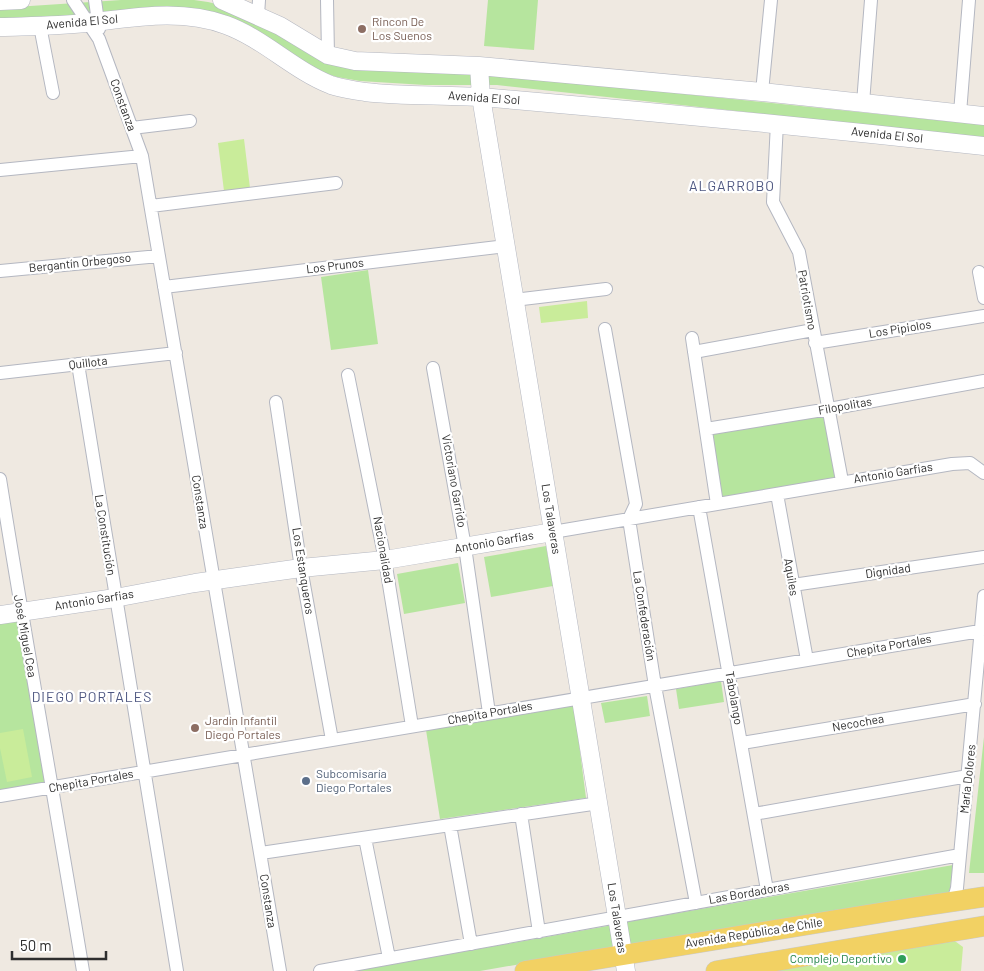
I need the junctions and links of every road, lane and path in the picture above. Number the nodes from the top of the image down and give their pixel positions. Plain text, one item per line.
1 (21, 0) edge
2 (73, 0) edge
3 (95, 0) edge
4 (222, 0) edge
5 (327, 0) edge
6 (771, 0) edge
7 (871, 0) edge
8 (969, 0) edge
9 (0, 1) edge
10 (258, 8) edge
11 (93, 22) junction
12 (40, 26) junction
13 (0, 27) edge
14 (328, 55) junction
15 (479, 66) junction
16 (762, 92) junction
17 (53, 93) dead end
18 (481, 96) junction
19 (863, 103) junction
20 (960, 113) junction
21 (984, 116) edge
22 (190, 121) dead end
23 (777, 123) junction
24 (132, 128) junction
25 (984, 146) edge
26 (142, 156) junction
27 (0, 170) edge
28 (336, 184) dead end
29 (151, 206) junction
30 (506, 246) junction
31 (159, 256) junction
32 (0, 271) edge
33 (979, 272) dead end
34 (164, 287) junction
35 (606, 289) dead end
36 (984, 298) edge
37 (514, 300) junction
38 (984, 316) edge
39 (605, 329) dead end
40 (813, 330) junction
41 (692, 338) dead end
42 (815, 343) junction
43 (694, 352) junction
44 (176, 353) junction
45 (78, 364) junction
46 (434, 368) dead end
47 (0, 373) edge
48 (348, 375) dead end
49 (984, 381) edge
50 (276, 402) dead end
51 (829, 409) junction
52 (706, 429) junction
53 (984, 473) edge
54 (0, 479) edge
55 (842, 481) junction
56 (777, 494) junction
57 (717, 504) junction
58 (699, 507) junction
59 (629, 519) junction
60 (553, 532) junction
61 (465, 546) junction
62 (984, 557) edge
63 (385, 560) junction
64 (302, 568) junction
65 (213, 581) junction
66 (793, 585) junction
67 (984, 596) edge
68 (115, 598) junction
69 (21, 611) junction
70 (0, 615) edge
71 (980, 631) junction
72 (807, 660) junction
73 (729, 673) junction
74 (655, 686) junction
75 (581, 698) junction
76 (975, 704) junction
77 (490, 713) junction
78 (412, 726) junction
79 (332, 740) junction
80 (742, 743) junction
81 (244, 755) junction
82 (145, 771) junction
83 (968, 776) junction
84 (52, 787) junction
85 (0, 796) edge
86 (599, 803) junction
87 (521, 814) junction
88 (754, 814) junction
89 (450, 825) junction
90 (365, 838) junction
91 (260, 853) junction
92 (960, 855) junction
93 (767, 890) junction
94 (984, 897) edge
95 (954, 902) junction
96 (696, 903) junction
97 (617, 918) junction
98 (984, 926) edge
99 (539, 932) junction
100 (471, 944) junction
101 (389, 958) junction
102 (624, 963) edge
103 (83, 971) edge
104 (177, 971) edge
105 (280, 971) edge
106 (320, 971) edge
107 (525, 971) edge
108 (716, 971) edge

1 - 9 main road
2 - 11 street, Constanza
3 - 11 street, Constanza
4 - 10 main road
5 - 14 street
6 - 16 street
7 - 19 street
8 - 20 street
10 - 14 main road
11 - 12 main road, Avenida El Sol
11 - 18 main road, Avenida El Sol
11 - 24 street, Constanza
12 - 13 main road, Avenida El Sol
12 - 17 street
14 - 15 main road
15 - 16 main road
15 - 18 main road, Los Talaveras
16 - 19 main road
18 - 23 main road, Avenida El Sol
18 - 30 main road, Los Talaveras
19 - 20 main road
20 - 21 main road
22 - 24 street
23 - 25 main road, Avenida El Sol
23 - 40 street, Patriotismo
24 - 26 street, Constanza
26 - 27 street
26 - 29 street, Constanza
28 - 29 street
29 - 31 street, Constanza
30 - 34 street, Los Prunos
30 - 37 main road, Los Talaveras
31 - 32 street, Bergantín Orbegoso
31 - 34 street, Constanza
33 - 36 street
34 - 44 street, Constanza
35 - 37 street
37 - 60 main road, Los Talaveras
38 - 42 street, Los Pipiolos
39 - 59 street, La Confederación
40 - 42 street, Patriotismo
40 - 43 street
41 - 43 street
42 - 51 street, Patriotismo
43 - 52 street
44 - 45 street, Quillota
44 - 65 street, Constanza
45 - 47 street, Quillota
45 - 68 street, La Constitución
46 - 61 street, Victoriano Garrido
48 - 63 street, Nacionalidad
49 - 51 street, Filopolitas
50 - 64 street, Los Estanqueros
51 - 52 street, Filopolitas
51 - 55 street, Patriotismo
52 - 57 street
53 - 55 street, Antonio Garfias
54 - 69 street, José Miguel Cea
55 - 56 street, Antonio Garfias
56 - 57 street, Antonio Garfias
56 - 66 street, Aquiles
57 - 58 street, Antonio Garfias
58 - 59 street, Antonio Garfias
58 - 73 street, Tabolango
59 - 60 street, Antonio Garfias
59 - 74 street, La Confederación
60 - 61 main road, Antonio Garfias
60 - 75 main road, Los Talaveras
61 - 63 main road, Antonio Garfias
61 - 77 street, Victoriano Garrido
62 - 66 street, Dignidad
63 - 64 main road, Antonio Garfias
63 - 78 street, Nacionalidad
64 - 65 main road, Antonio Garfias
64 - 79 street, Los Estanqueros
65 - 68 main road, Antonio Garfias
65 - 81 street, Constanza
66 - 72 street, Aquiles
67 - 71 street, María Dolores
68 - 69 main road, Antonio Garfias
68 - 82 street, La Constitución
69 - 70 main road, Antonio Garfias
69 - 84 street, José Miguel Cea
71 - 72 street, Chepita Portales
71 - 76 street, María Dolores
72 - 73 street, Chepita Portales
73 - 74 street, Chepita Portales
73 - 80 street, Tabolango
74 - 75 street, Chepita Portales
74 - 96 street, La Confederación
75 - 77 street, Chepita Portales
75 - 86 main road, Los Talaveras
76 - 80 street, Necochea
76 - 83 street, María Dolores
77 - 78 street, Chepita Portales
78 - 79 street, Chepita Portales
79 - 81 street, Chepita Portales
80 - 88 street, Tabolango
81 - 82 street, Chepita Portales
81 - 91 street, Constanza
82 - 84 street, Chepita Portales
82 - 104 street, La Constitución
83 - 88 street
83 - 92 street, María Dolores
84 - 85 street, Chepita Portales
84 - 103 street, José Miguel Cea
86 - 87 street
86 - 97 main road, Los Talaveras
87 - 89 street
87 - 99 street
88 - 93 street, Tabolango
89 - 90 street
89 - 100 street
90 - 91 street
90 - 101 street
91 - 105 street, Constanza
92 - 93 street, Las Bordadoras
92 - 95 street, María Dolores
93 - 96 street, Las Bordadoras
94 - 95 main road, Avenida República de Chile
95 - 102 main road, Avenida República de Chile
96 - 97 street, Las Bordadoras
97 - 99 street, Las Bordadoras
97 - 102 main road, Los Talaveras
98 - 108 main road
99 - 100 street, Las Bordadoras
100 - 101 street, Las Bordadoras
101 - 106 street, Las Bordadoras
102 - 107 main road, Avenida República de Chile

